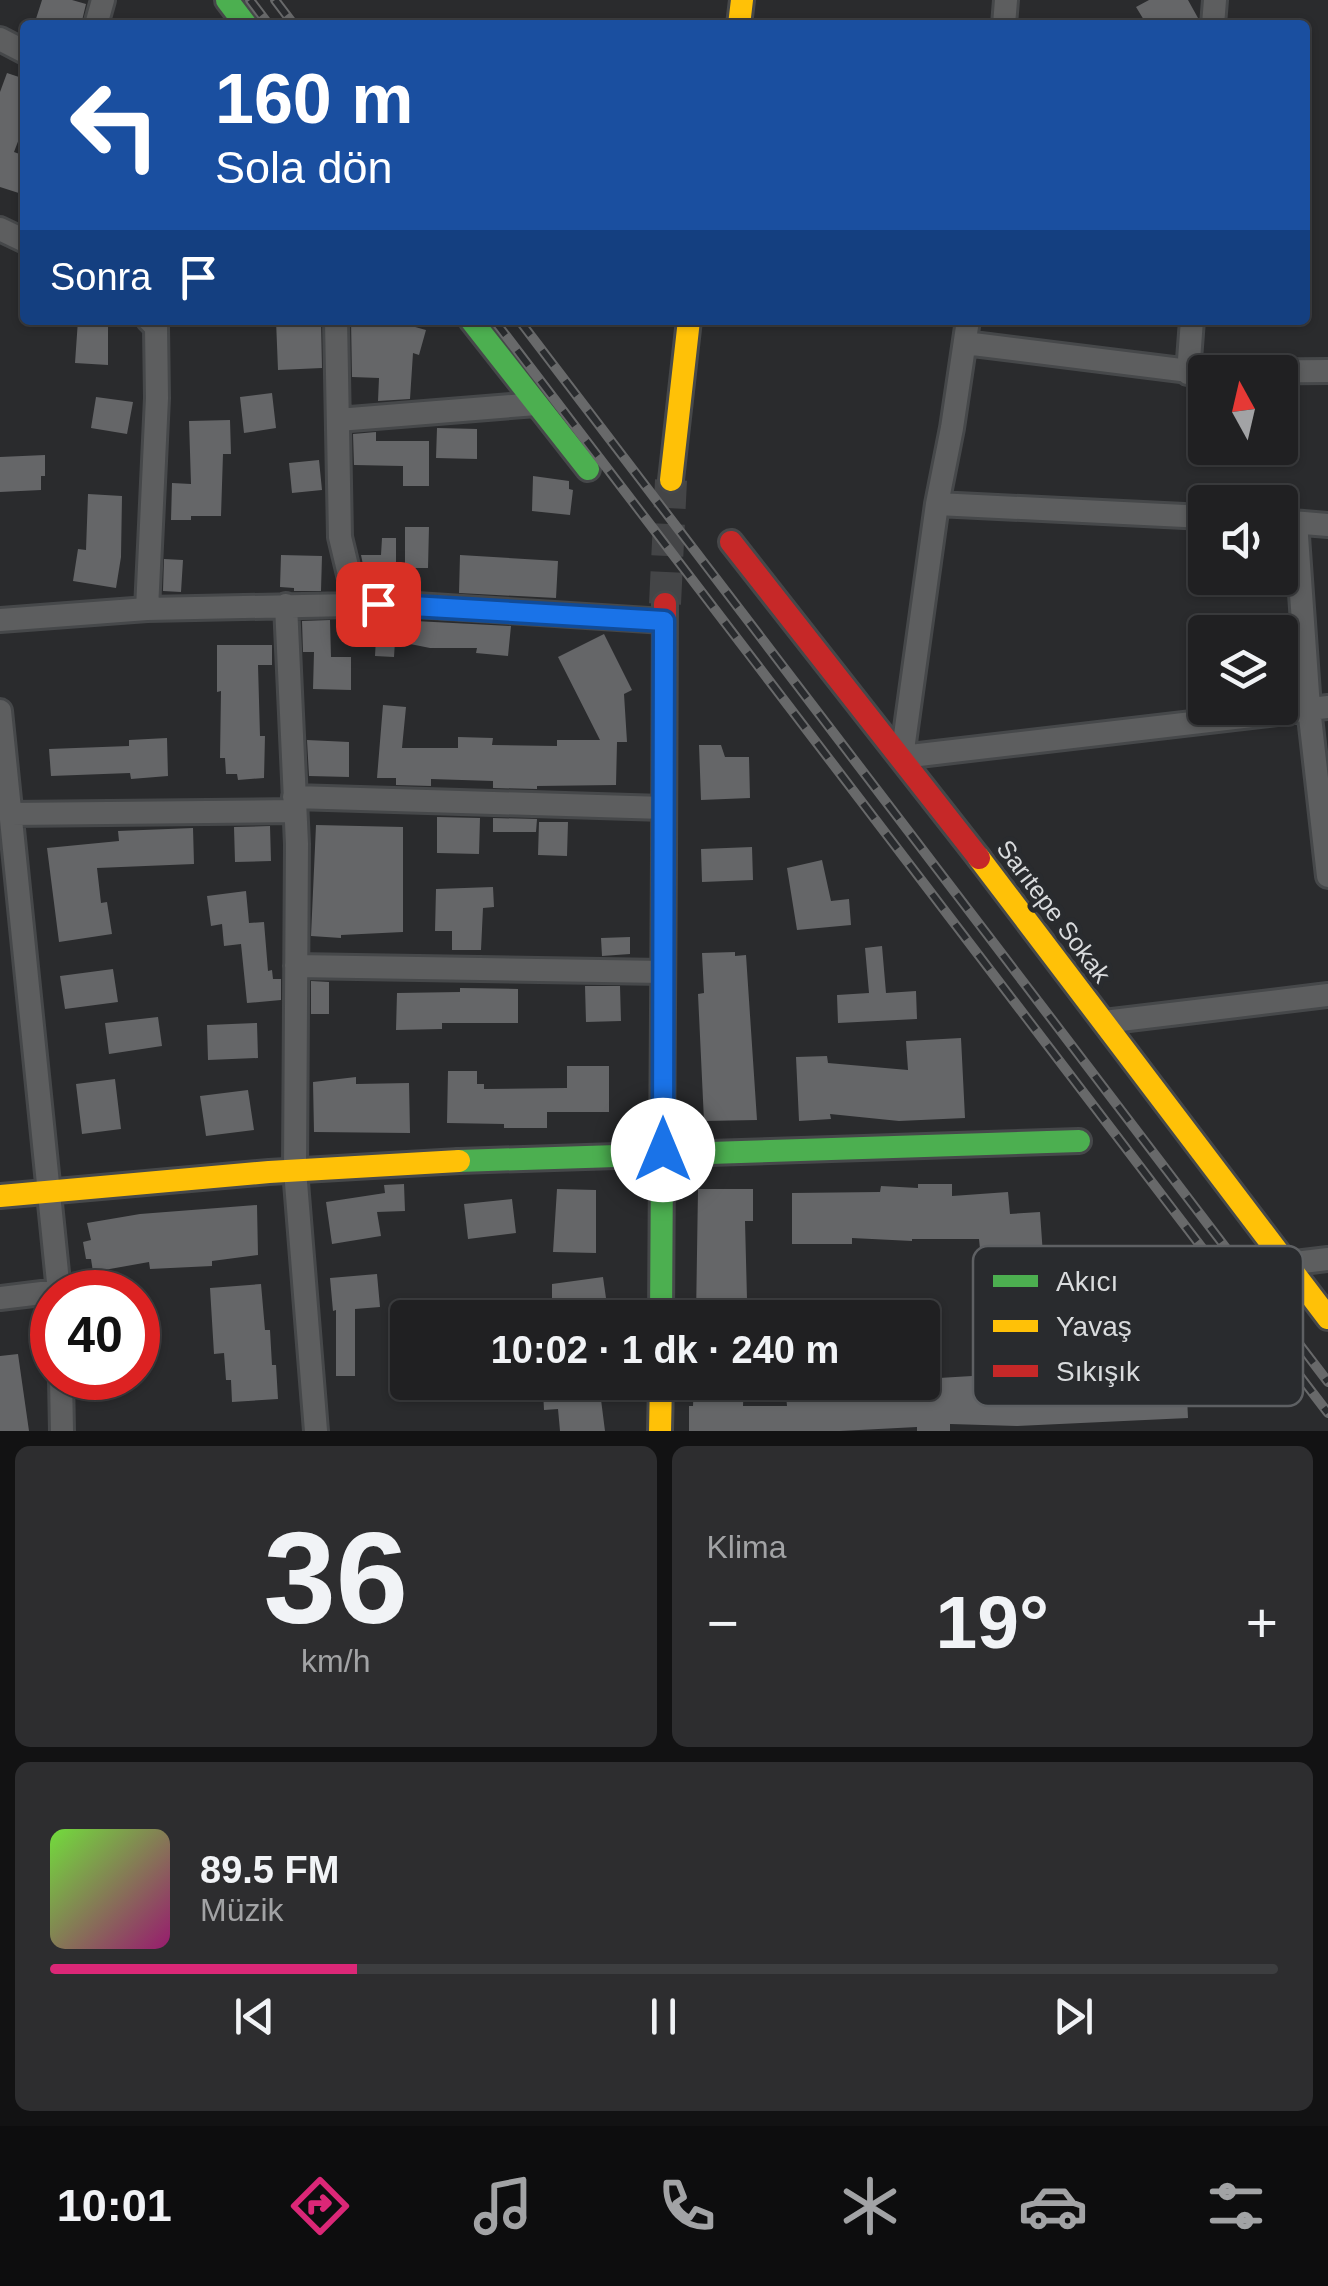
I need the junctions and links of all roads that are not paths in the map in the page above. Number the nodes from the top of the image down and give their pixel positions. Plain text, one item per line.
1 (227, 0) edge
2 (242, 20) edge
3 (154, 325) edge
4 (336, 325) edge
5 (475, 325) edge
6 (687, 325) edge
7 (1192, 325) edge
8 (966, 332) edge
9 (1195, 355) edge
10 (1188, 371) edge
11 (1298, 372) edge
12 (1328, 372) edge
13 (536, 404) junction
14 (338, 420) junction
15 (588, 470) dead end
16 (671, 480) tunnel mouth
17 (936, 504) junction
18 (1188, 517) edge
19 (1298, 523) edge
20 (1328, 525) edge
21 (731, 542) dead end
22 (1298, 584) edge
23 (356, 604) junction
24 (286, 605) junction
25 (147, 609) junction
26 (2, 612) edge
27 (1318, 708) edge
28 (0, 712) edge
29 (902, 757) junction
30 (295, 804) junction
31 (664, 808) junction
32 (10, 814) junction
33 (1328, 876) edge
34 (296, 966) junction
35 (663, 972) junction
36 (1328, 995) edge
37 (1104, 1022) junction
38 (1079, 1141) dead end
39 (663, 1150) junction
40 (296, 1170) junction
41 (48, 1191) junction
42 (0, 1196) edge
43 (1272, 1246) edge
44 (1328, 1259) edge
45 (1303, 1262) edge
46 (56, 1270) edge
47 (1303, 1286) edge
48 (30, 1295) edge
49 (0, 1298) edge
50 (661, 1300) edge
51 (1328, 1318) edge
52 (61, 1400) edge
53 (661, 1400) edge
54 (62, 1431) edge
55 (316, 1431) edge
56 (660, 1431) edge

1 - 2 street
3 - 25 street
4 - 14 street
5 - 13 street
6 - 16 street
7 - 9 street
8 - 10 street
8 - 17 street
11 - 12 street
13 - 14 street
13 - 15 street
14 - 23 street
17 - 18 street
17 - 29 street
19 - 20 street
21 - 29 street, Sarıtepe Sokak
22 - 27 street
23 - 24 street
23 - 31 street
24 - 25 street
24 - 30 street
25 - 26 street
27 - 29 street
27 - 33 street
28 - 32 street
29 - 37 street, Sarıtepe Sokak
30 - 31 street
30 - 32 street
30 - 34 street
31 - 35 street
32 - 41 street
34 - 35 street
34 - 40 street
35 - 39 street
36 - 37 street
37 - 43 street, Sarıtepe Sokak
38 - 39 street
39 - 40 street
39 - 50 street
40 - 41 street
40 - 55 street
41 - 42 street
41 - 46 street
44 - 45 street
47 - 51 street, Sarıtepe Sokak
48 - 49 street
52 - 54 street
53 - 56 street

